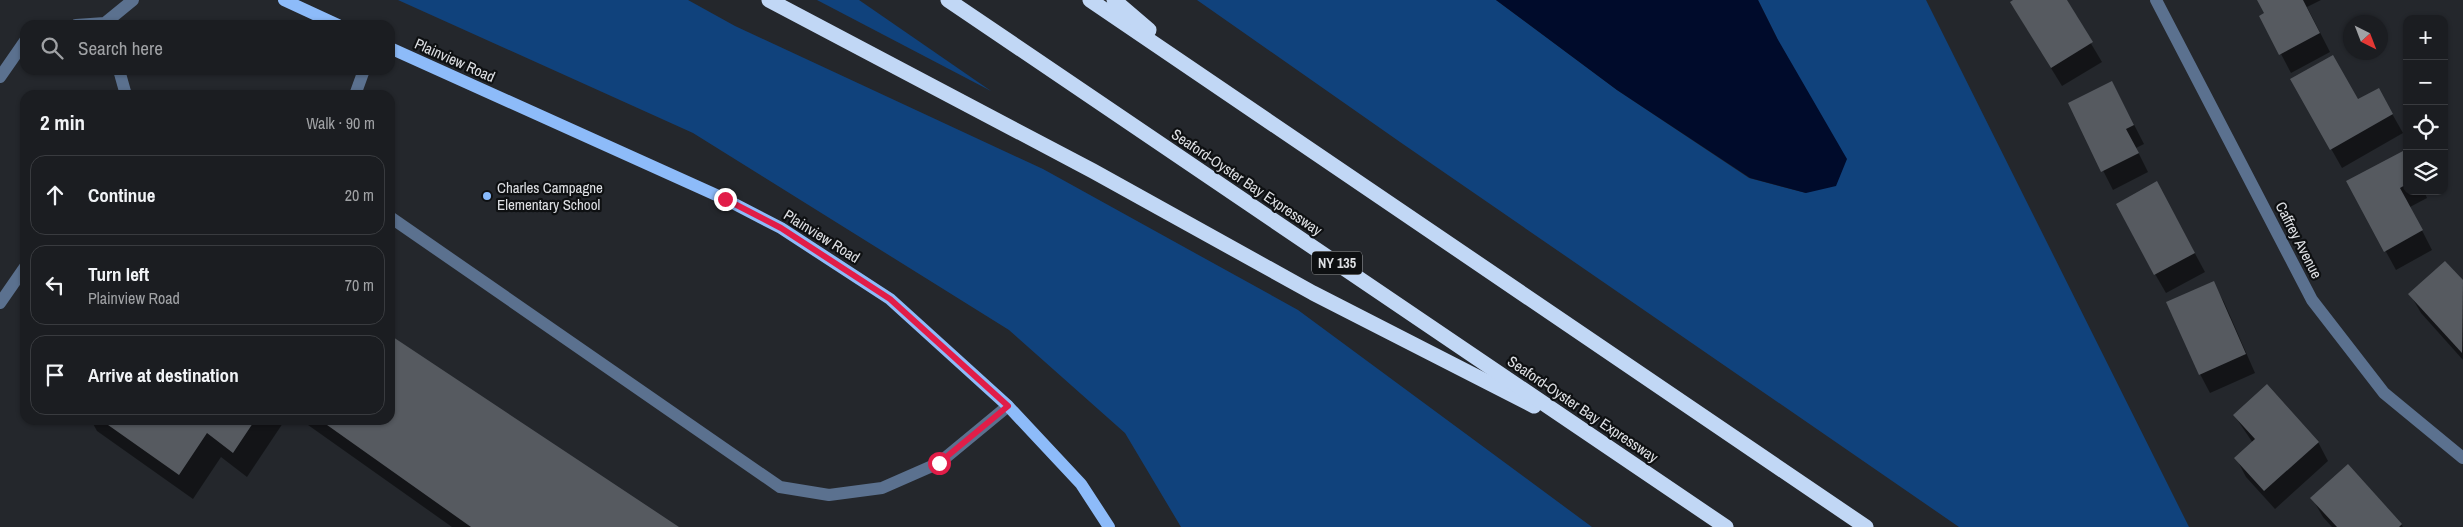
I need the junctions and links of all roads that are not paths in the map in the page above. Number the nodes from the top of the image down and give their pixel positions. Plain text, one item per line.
1 (133, 0) edge
2 (284, 0) edge
3 (769, 0) edge
4 (948, 0) edge
5 (1090, 0) edge
6 (1114, 0) edge
7 (2156, 0) edge
8 (110, 20) edge
9 (327, 20) edge
10 (20, 48) edge
11 (395, 50) edge
12 (120, 75) edge
13 (362, 75) edge
14 (0, 77) edge
15 (1204, 77) junction
16 (125, 90) edge
17 (357, 90) edge
18 (395, 220) edge
19 (20, 274) edge
20 (0, 303) edge
21 (1008, 406) junction
22 (1594, 438) junction
23 (2463, 458) edge
24 (1109, 527) edge
25 (1726, 527) edge
26 (1866, 527) edge

1 - 8 street
2 - 9 main road
3 - 22 highway
4 - 22 highway, Seaford-Oyster Bay Expressway / NY 135
5 - 15 highway
6 - 15 highway
7 - 23 street, Caffrey Avenue
10 - 14 street
11 - 21 main road, Plainview Road
12 - 16 street
13 - 17 street
15 - 26 highway
18 - 21 street
19 - 20 street
21 - 24 main road, Plainview Road
22 - 25 highway, Seaford-Oyster Bay Expressway / NY 135

